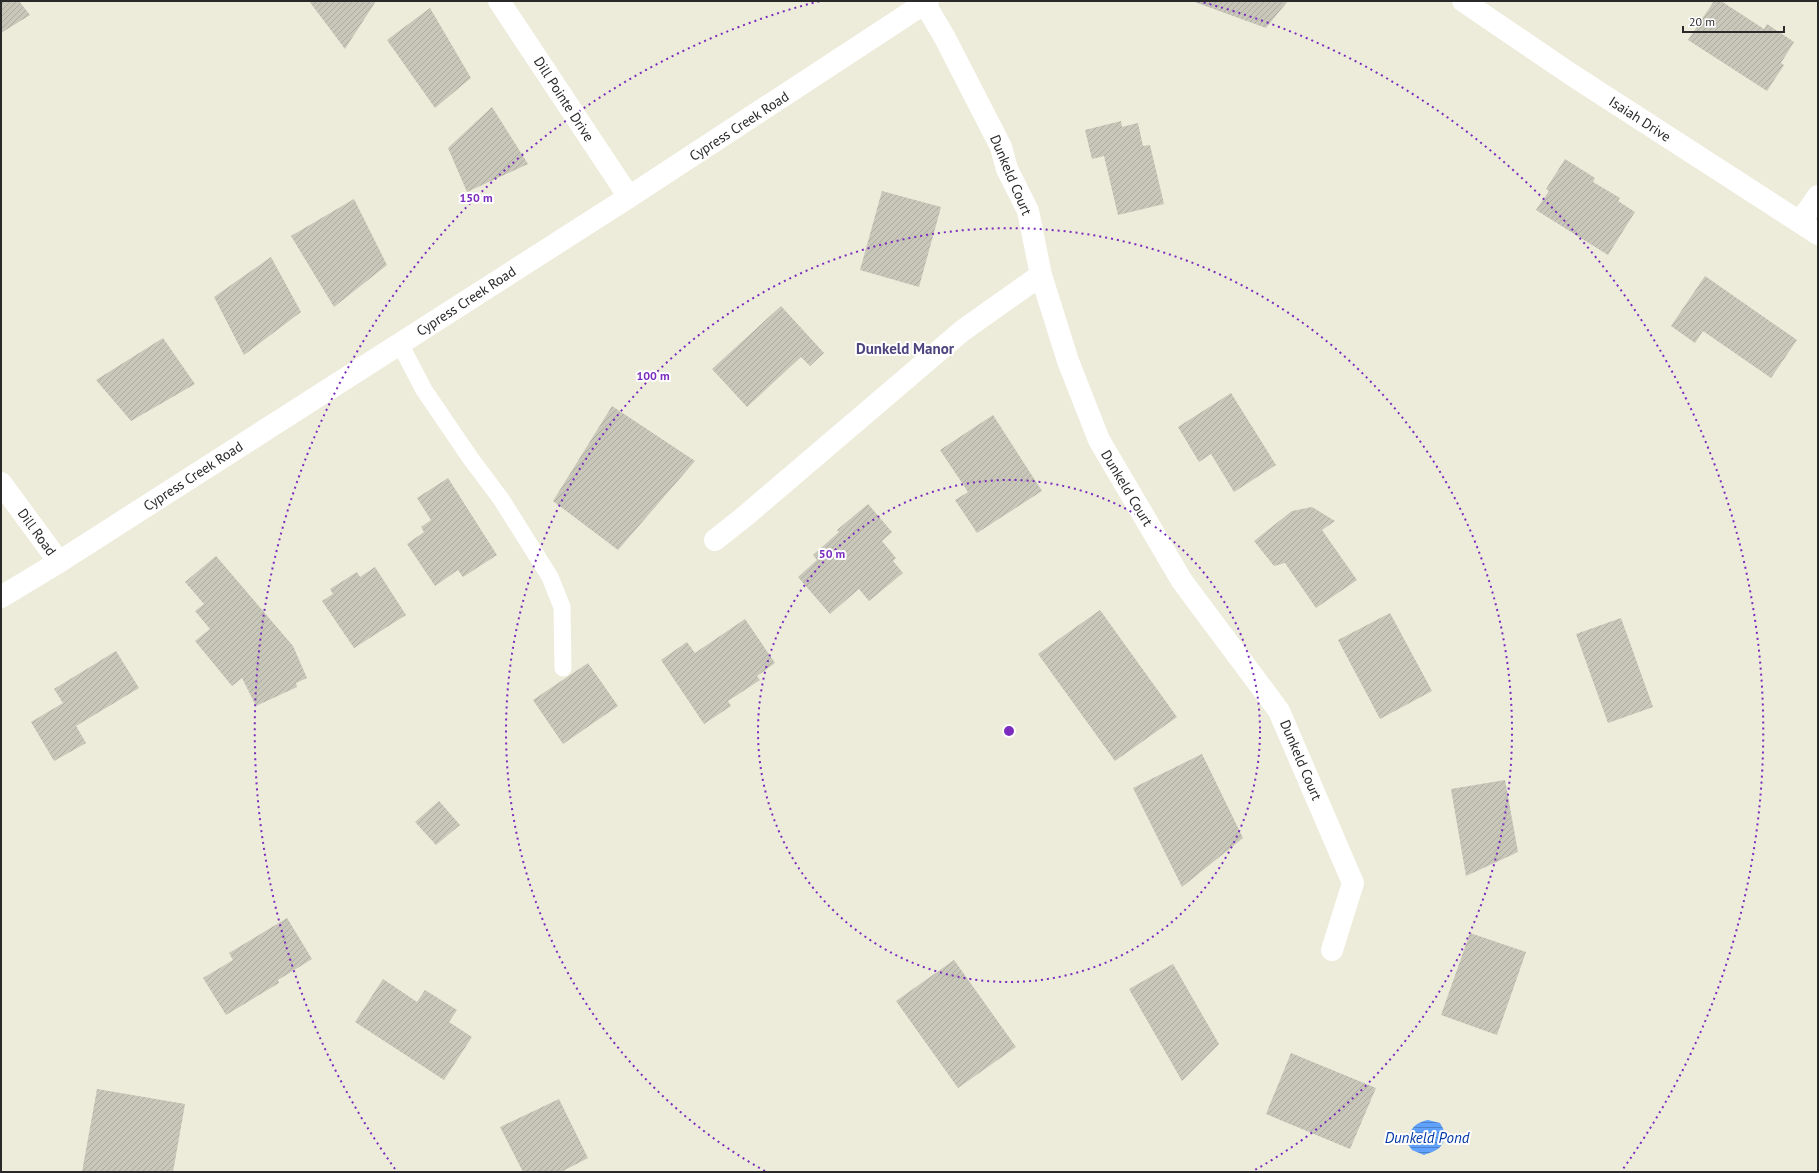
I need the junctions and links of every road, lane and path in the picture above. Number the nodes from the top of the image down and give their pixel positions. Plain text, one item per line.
1 (499, 1) edge
2 (1463, 1) edge
3 (927, 3) edge
4 (1818, 196) edge
5 (628, 198) junction
6 (1800, 222) junction
7 (1818, 234) edge
8 (1041, 275) junction
9 (400, 344) junction
10 (1, 483) edge
11 (715, 540) dead end
12 (59, 562) junction
13 (1, 597) edge
14 (563, 668) dead end
15 (1332, 950) dead end

1 - 5 street, Dill Pointe Drive
2 - 6 street, Isaiah Drive
3 - 5 street, Cypress Creek Road
3 - 8 street, Dunkeld Court
4 - 6 street
5 - 9 street, Cypress Creek Road
6 - 7 street, Isaiah Drive
8 - 11 street
8 - 15 street, Dunkeld Court
9 - 12 street, Cypress Creek Road
9 - 14 lane
10 - 12 street, Dill Road
12 - 13 street, Cypress Creek Road

